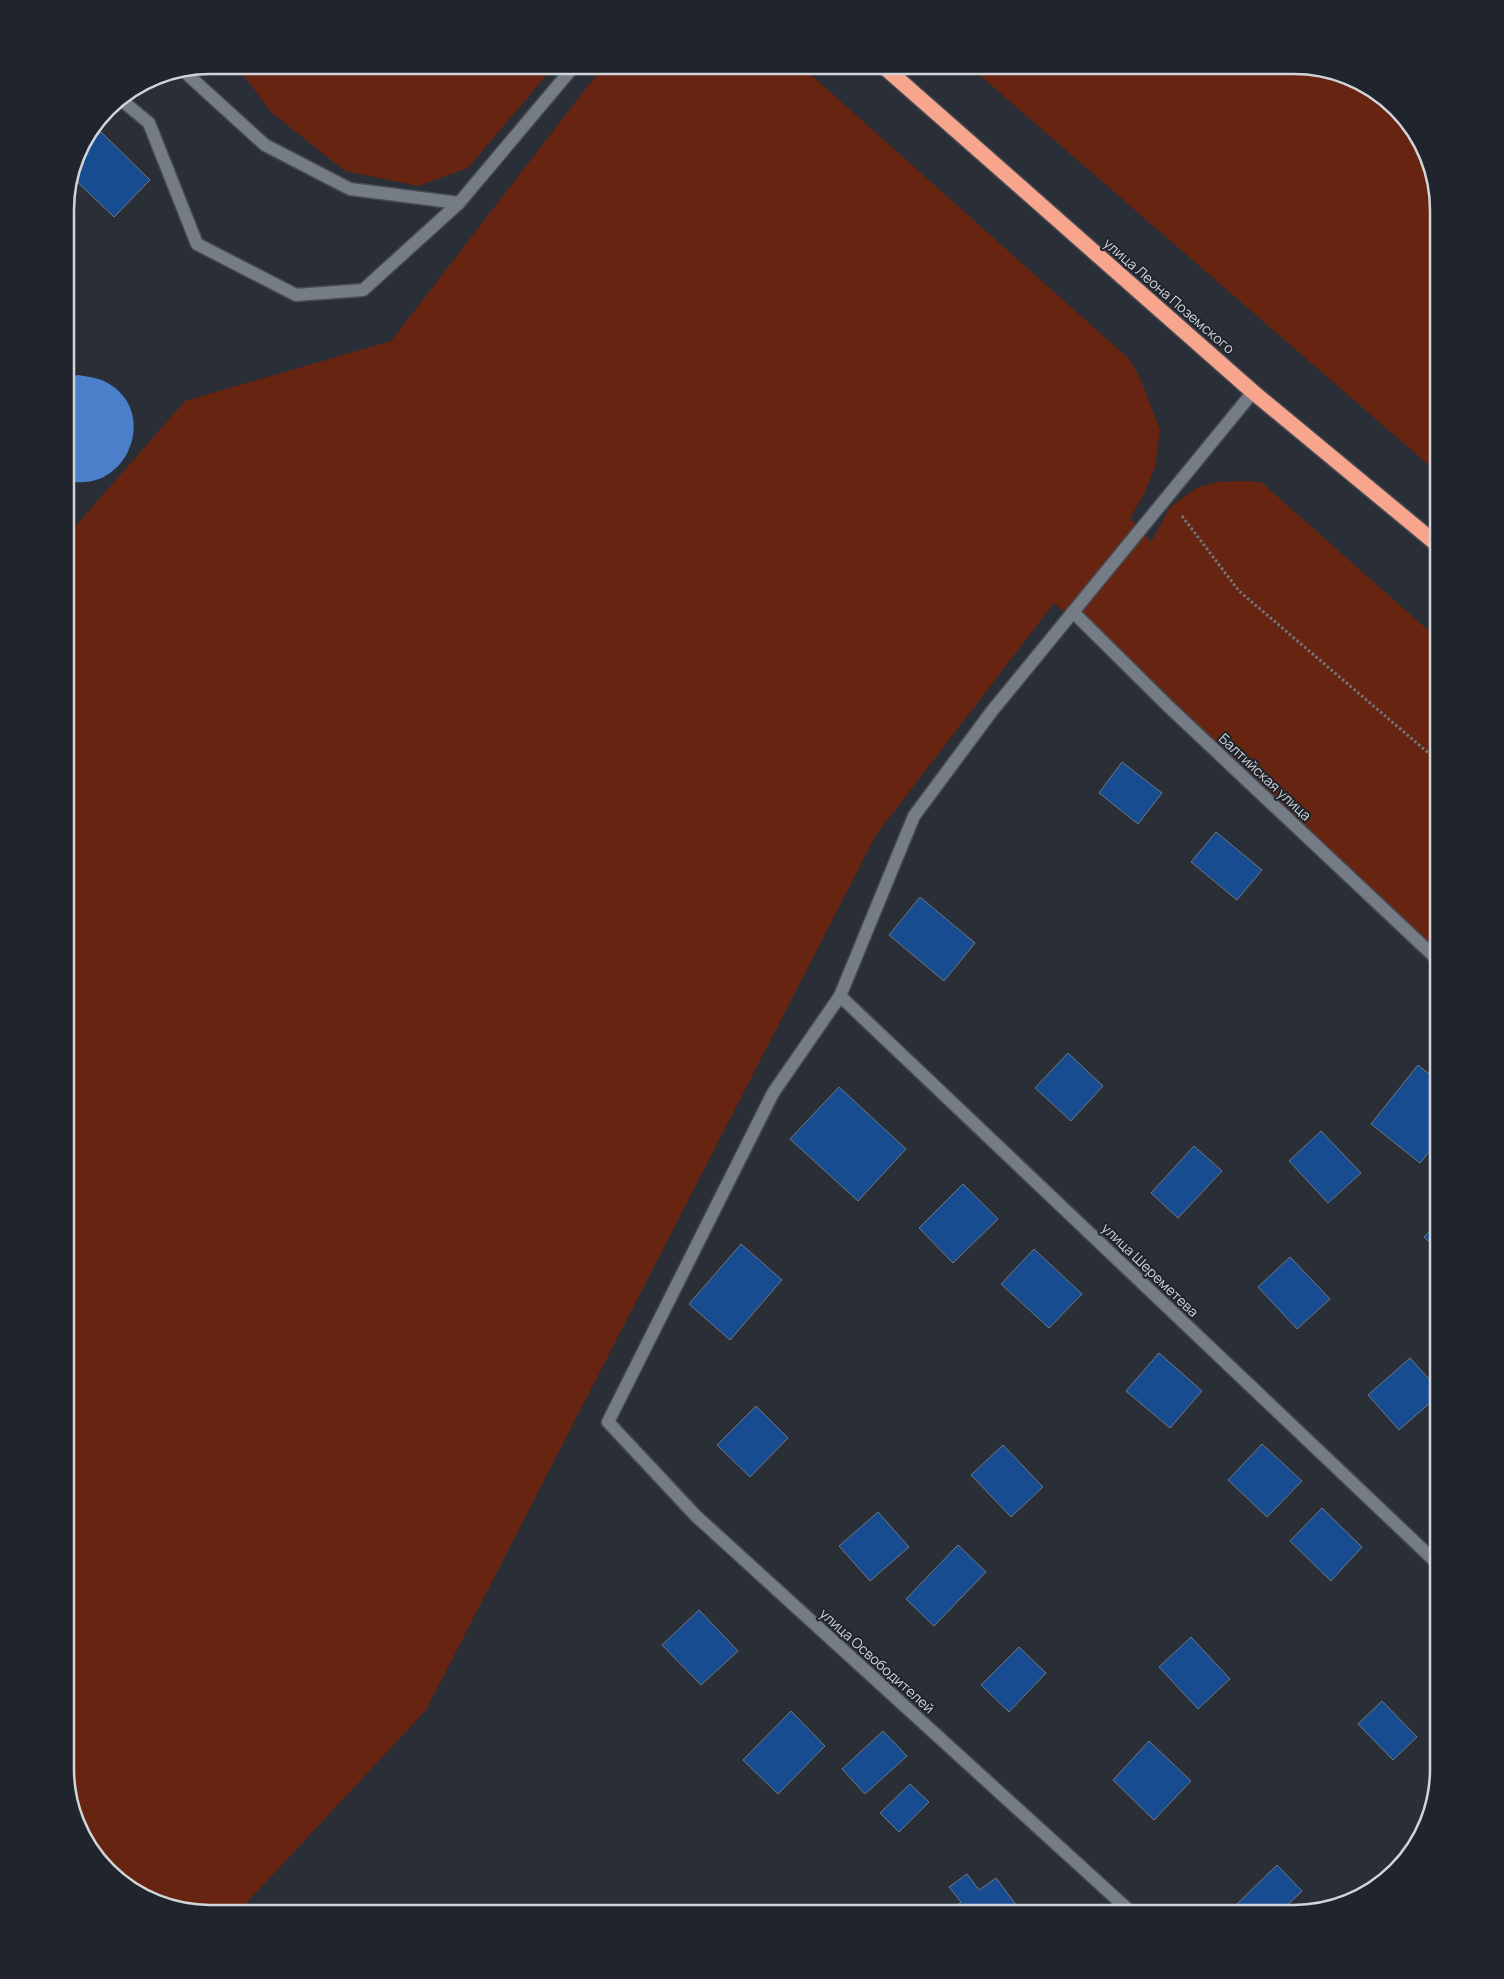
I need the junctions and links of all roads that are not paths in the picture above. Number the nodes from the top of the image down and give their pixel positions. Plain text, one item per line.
1 (567, 74) edge
2 (892, 74) edge
3 (188, 75) edge
4 (125, 103) edge
5 (459, 203) junction
6 (1253, 392) junction
7 (1430, 539) edge
8 (1073, 612) junction
9 (1430, 953) edge
10 (840, 996) junction
11 (1430, 1556) edge
12 (1123, 1905) edge

1 - 5 street
2 - 6 highway, улица Леона Поземского
3 - 5 street
4 - 5 street
6 - 7 highway, улица Леона Поземского
6 - 8 street
8 - 9 street, Балтийская улица
8 - 10 street
10 - 11 street, улица Шереметева
10 - 12 street, улица Освободителей

